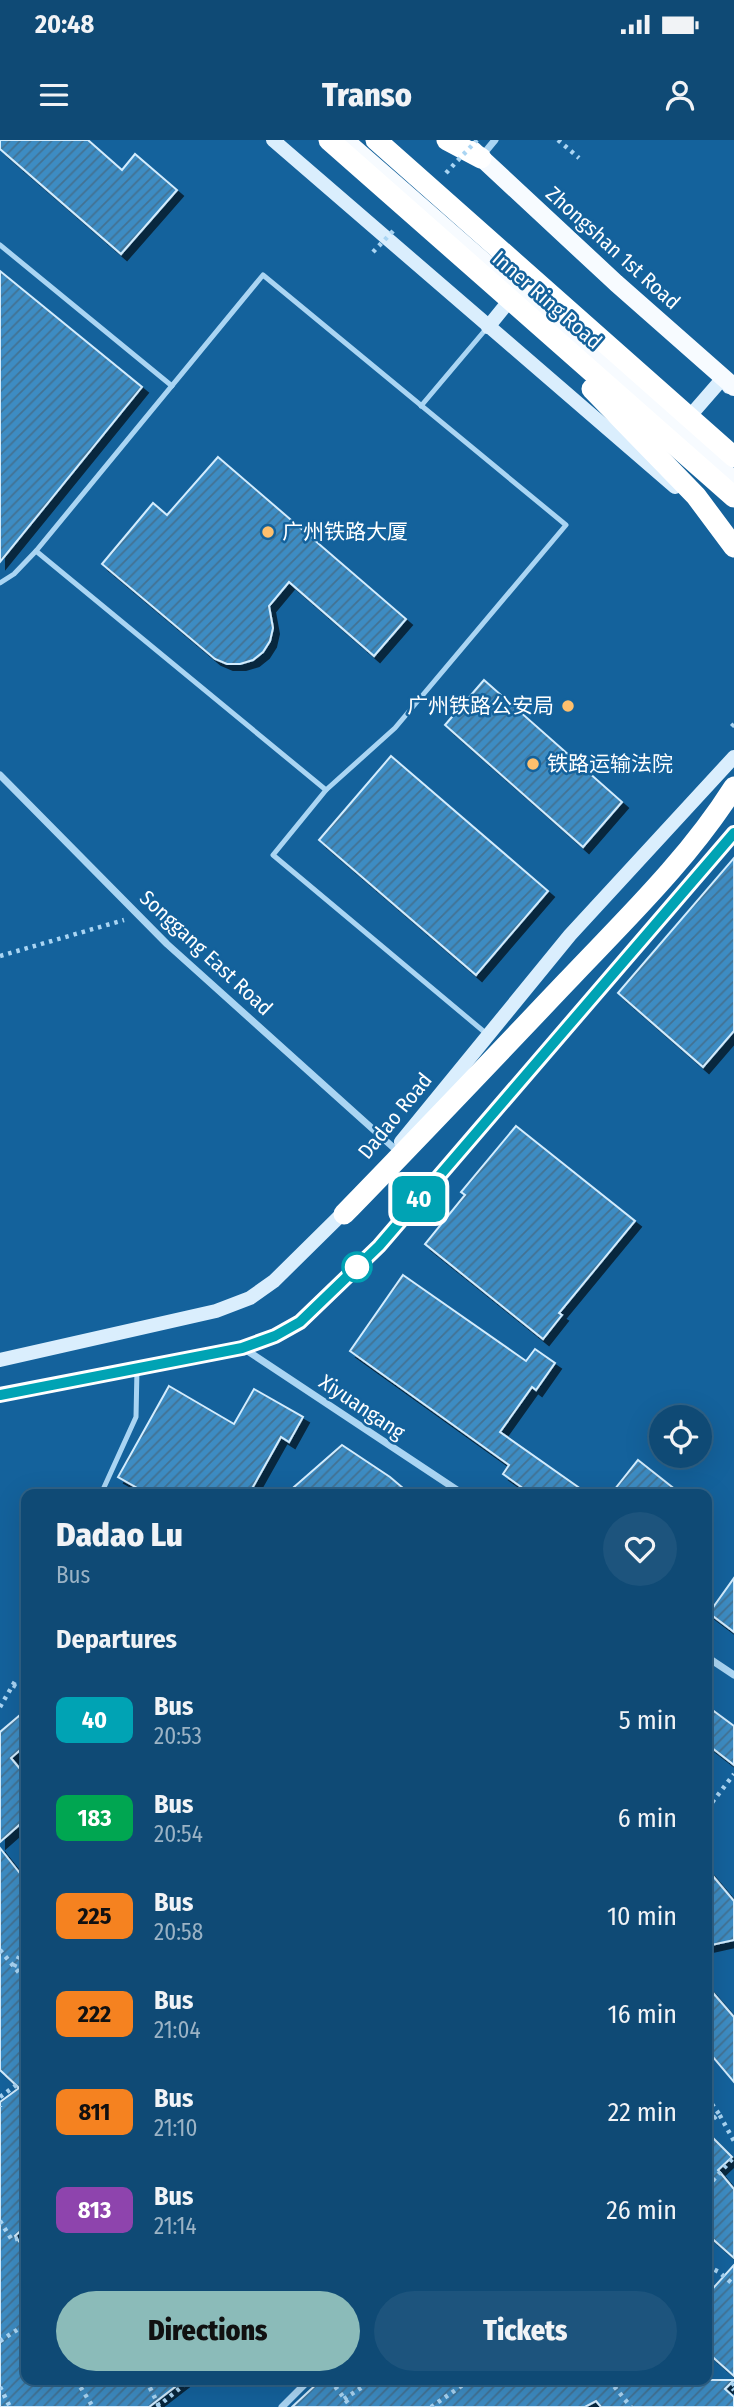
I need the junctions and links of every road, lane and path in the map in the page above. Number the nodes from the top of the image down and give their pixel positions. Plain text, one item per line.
1 (273, 140) edge
2 (329, 140) edge
3 (345, 140) edge
4 (376, 140) edge
5 (447, 140) edge
6 (463, 140) edge
7 (495, 140) edge
8 (558, 140) edge
9 (481, 158) junction
10 (579, 158) dead end
11 (0, 246) edge
12 (471, 265) junction
13 (517, 291) junction
14 (488, 327) junction
15 (608, 369) junction
16 (728, 383) edge
17 (172, 386) junction
18 (734, 394) edge
19 (421, 405) junction
20 (678, 430) junction
21 (621, 442) junction
22 (734, 457) edge
23 (734, 480) edge
24 (734, 497) edge
25 (734, 538) edge
26 (734, 547) edge
27 (36, 551) junction
28 (0, 583) edge
29 (734, 757) edge
30 (0, 775) edge
31 (734, 787) edge
32 (326, 790) junction
33 (734, 833) edge
34 (139, 916) junction
35 (0, 956) edge
36 (488, 1035) junction
37 (395, 1149) junction
38 (344, 1214) junction
39 (242, 1348) junction
40 (0, 1360) edge
41 (137, 1369) junction
42 (0, 1395) edge
43 (103, 1489) edge
44 (455, 1489) edge
45 (712, 1660) edge
46 (21, 1671) edge
47 (734, 1675) edge
48 (13, 1685) junction
49 (21, 1689) edge
50 (0, 1707) edge
51 (734, 1774) edge
52 (712, 1802) edge
53 (0, 1950) edge
54 (21, 1952) edge
55 (14, 1966) junction
56 (21, 1975) edge
57 (21, 2082) edge
58 (0, 2097) edge
59 (712, 2104) edge
60 (719, 2115) junction
61 (712, 2120) edge
62 (734, 2141) edge
63 (734, 2157) edge
64 (712, 2181) edge
65 (0, 2221) edge
66 (21, 2239) edge
67 (712, 2268) edge
68 (734, 2285) edge
69 (21, 2327) edge
70 (0, 2341) edge
71 (734, 2383) edge
72 (79, 2385) edge
73 (148, 2385) edge
74 (184, 2385) edge
75 (304, 2385) edge
76 (335, 2385) edge
77 (365, 2385) edge
78 (463, 2385) edge
79 (613, 2385) edge
80 (0, 2387) edge
81 (734, 2390) edge
82 (344, 2399) junction
83 (158, 2406) edge
84 (10, 2407) edge
85 (93, 2407) edge
86 (282, 2407) edge
87 (351, 2407) edge
88 (431, 2407) edge
89 (631, 2407) edge

1 - 14 main road
2 - 12 highway, Inner Ring Road, bridge
3 - 13 main road
4 - 22 highway, Inner Ring Road, bridge
5 - 9 highway
6 - 9 main road, Zhongshan 1st Road
7 - 9 street
8 - 10 path
9 - 16 main road, Zhongshan 1st Road
11 - 17 lane
12 - 24 highway, Inner Ring Road, bridge
12 - 26 highway, bridge
13 - 14 main road
13 - 15 main road
14 - 19 lane
14 - 21 main road
15 - 20 main road
15 - 21 main road
16 - 18 main road
16 - 20 main road
17 - 19 lane
17 - 27 lane
19 - 32 lane
20 - 23 main road
21 - 25 main road
27 - 28 lane
27 - 32 lane
29 - 36 main road, Dadao Road
30 - 34 street, Songgang East Road
31 - 38 highway
32 - 36 lane
33 - 39 main road
34 - 35 path
34 - 37 street, Songgang East Road
36 - 37 main road, Dadao Road
37 - 38 main road, Dadao Road
38 - 40 main road, Dadao Road
39 - 41 main road
39 - 44 street, Xiyuangang
41 - 42 main road
41 - 43 lane
45 - 47 street
46 - 48 path
48 - 49 path
48 - 50 path
51 - 52 path
53 - 55 path
54 - 55 path
55 - 56 path
57 - 58 path
59 - 60 path
60 - 61 path
60 - 62 path
63 - 64 path
65 - 66 path
67 - 68 path
69 - 70 path
71 - 81 path
72 - 85 path
73 - 83 path
74 - 83 path
75 - 86 street
76 - 82 path
77 - 82 path
78 - 88 path
79 - 89 path
80 - 84 path
82 - 87 path

